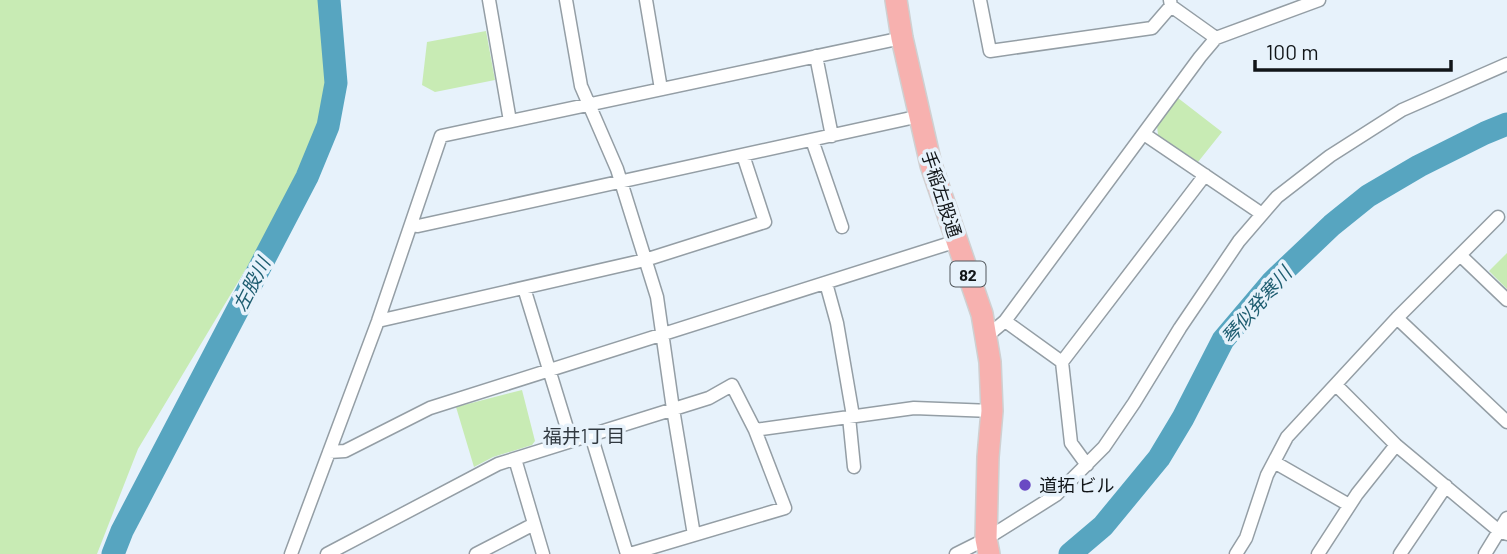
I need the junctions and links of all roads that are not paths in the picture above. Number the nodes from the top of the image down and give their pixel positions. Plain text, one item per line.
1 (489, 0) edge
2 (566, 0) edge
3 (646, 0) edge
4 (896, 0) edge
5 (979, 0) edge
6 (1319, 0) edge
7 (1170, 3) edge
8 (902, 38) junction
9 (1216, 38) junction
10 (816, 56) junction
11 (1507, 64) edge
12 (661, 89) junction
13 (588, 105) junction
14 (920, 117) junction
15 (510, 121) junction
16 (1144, 134) junction
17 (832, 135) junction
18 (812, 140) junction
19 (743, 155) junction
20 (1205, 176) junction
21 (621, 181) junction
22 (1262, 214) junction
23 (1497, 217) dead end
24 (411, 225) junction
25 (842, 227) dead end
26 (957, 241) junction
27 (1460, 255) junction
28 (645, 260) junction
29 (825, 283) junction
30 (524, 288) junction
31 (1507, 300) edge
32 (1397, 318) junction
33 (377, 321) junction
34 (1005, 321) junction
35 (663, 334) junction
36 (986, 337) junction
37 (1062, 362) junction
38 (548, 370) junction
39 (1336, 385) junction
40 (673, 409) junction
41 (992, 411) junction
42 (851, 417) junction
43 (1507, 422) edge
44 (755, 430) junction
45 (591, 435) junction
46 (571, 441) junction
47 (1396, 445) junction
48 (329, 452) junction
49 (515, 459) junction
50 (1274, 462) junction
51 (1087, 465) junction
52 (854, 467) dead end
53 (1446, 486) junction
54 (1349, 505) junction
55 (1507, 518) edge
56 (534, 524) junction
57 (1503, 532) edge
58 (694, 535) junction
59 (988, 547) edge
60 (342, 551) edge
61 (291, 554) edge
62 (327, 554) edge
63 (477, 554) edge
64 (543, 554) edge
65 (629, 554) edge
66 (956, 554) edge
67 (1236, 554) edge
68 (1318, 554) edge
69 (1400, 554) edge
70 (1485, 554) edge

1 - 15 street
2 - 13 street
3 - 12 street
4 - 8 main road, 手稲左股通 / 82
5 - 7 street
6 - 9 street
7 - 9 street
8 - 10 street
8 - 14 main road, 手稲左股通 / 82
9 - 16 street
10 - 12 street
10 - 17 street
11 - 22 street
12 - 13 street
13 - 15 street
13 - 21 street
14 - 17 street
14 - 26 main road, 手稲左股通 / 82
15 - 24 street
16 - 20 street
16 - 34 street
17 - 18 street
18 - 19 street
18 - 25 street
19 - 21 street
19 - 28 street
20 - 22 street
20 - 37 street
21 - 24 street
21 - 28 street
22 - 51 street
23 - 27 street
24 - 33 street
26 - 29 street
26 - 36 main road, 手稲左股通 / 82
27 - 31 street
27 - 32 street
28 - 30 street
28 - 35 street
29 - 35 street
29 - 42 street
30 - 33 street
30 - 38 street
32 - 39 street
32 - 43 street
33 - 48 street
34 - 36 street
34 - 37 street
35 - 38 street
35 - 40 street
36 - 41 main road, 手稲左股通 / 82
37 - 51 street
38 - 46 street
38 - 48 street
39 - 47 street
39 - 50 street
40 - 44 street
40 - 45 street
40 - 58 street
41 - 42 street
41 - 59 main road, 手稲左股通 / 82
42 - 44 street
42 - 52 street
44 - 58 street
45 - 46 street
45 - 65 street
46 - 49 street
47 - 53 street
47 - 54 street
48 - 61 street
49 - 56 street
49 - 60 street
50 - 54 street
50 - 67 street
51 - 59 street
53 - 57 street
53 - 69 street
54 - 68 street
55 - 57 street
56 - 63 street
56 - 64 street
57 - 70 street
58 - 65 street
59 - 66 street
60 - 62 street

